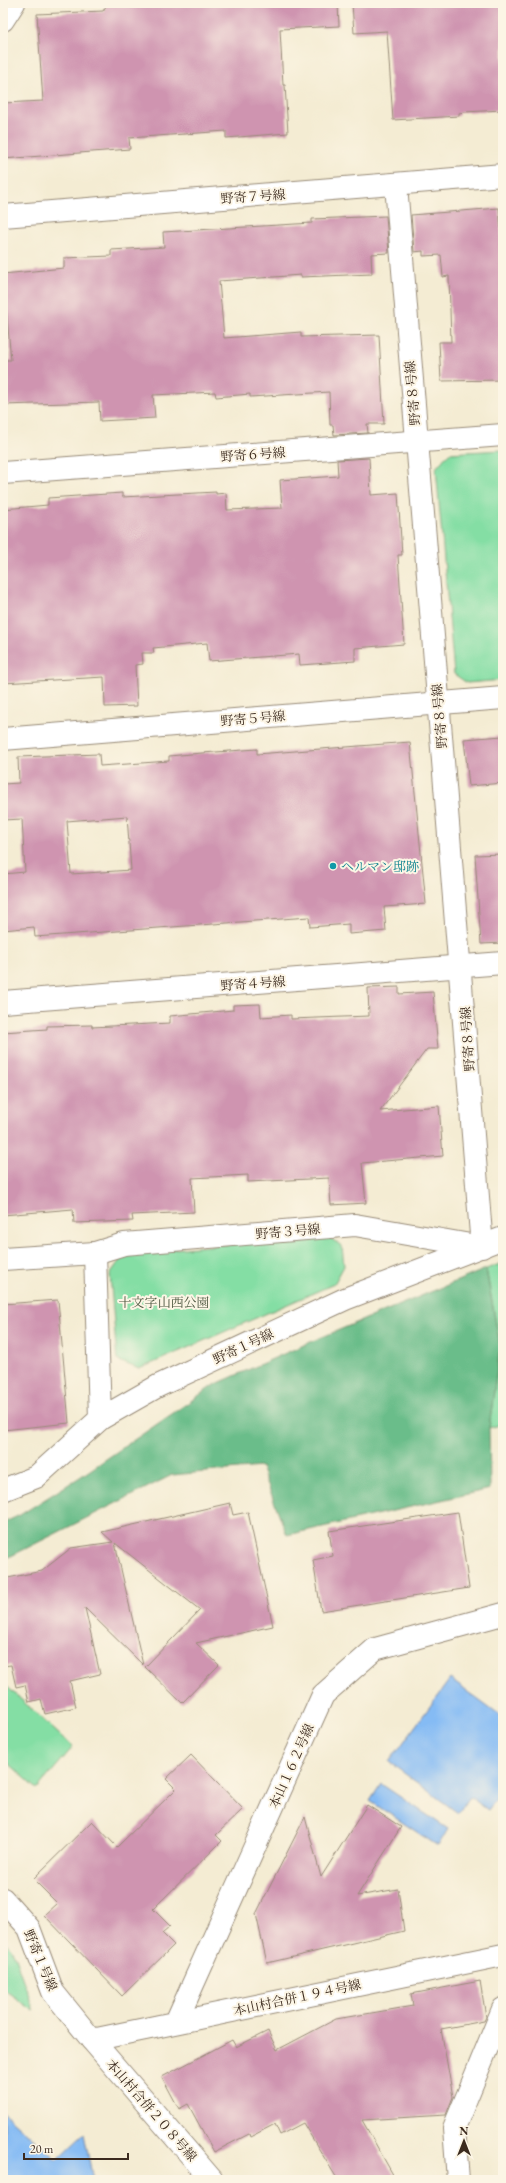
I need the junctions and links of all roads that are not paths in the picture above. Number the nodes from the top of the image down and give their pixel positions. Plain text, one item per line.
1 (14, 3) edge
2 (3, 20) edge
3 (503, 175) edge
4 (396, 185) junction
5 (3, 216) edge
6 (503, 435) edge
7 (416, 442) junction
8 (3, 473) edge
9 (503, 698) edge
10 (437, 703) junction
11 (3, 739) edge
12 (503, 963) edge
13 (462, 966) junction
14 (3, 1002) edge
15 (503, 1238) edge
16 (482, 1247) junction
17 (94, 1253) junction
18 (3, 1259) edge
19 (100, 1419) junction
20 (3, 1490) edge
21 (503, 1614) edge
22 (3, 1899) edge
23 (503, 1955) edge
24 (503, 2009) edge
25 (176, 2022) junction
26 (92, 2040) junction
27 (212, 2180) edge
28 (458, 2180) edge

1 - 2 street
3 - 4 street, 野寄７号線
4 - 5 street, 野寄７号線
4 - 7 street, 野寄８号線
6 - 7 street, 野寄６号線
7 - 8 street, 野寄６号線
7 - 10 street, 野寄８号線
9 - 10 street, 野寄５号線
10 - 11 street, 野寄５号線
10 - 13 street, 野寄８号線
12 - 13 street, 野寄４号線
13 - 14 street, 野寄４号線
13 - 16 street, 野寄８号線
15 - 16 street, 野寄１号線
16 - 17 street, 野寄３号線
16 - 19 street, 野寄１号線
17 - 18 street, 野寄３号線
17 - 19 street
19 - 20 street, 野寄１号線
21 - 25 street, 本山１６２号線
22 - 26 street, 野寄１号線
23 - 25 street, 本山村合併１９４号線
24 - 28 street
25 - 26 street, 本山村合併１９４号線
26 - 27 street, 本山村合併２０８号線

